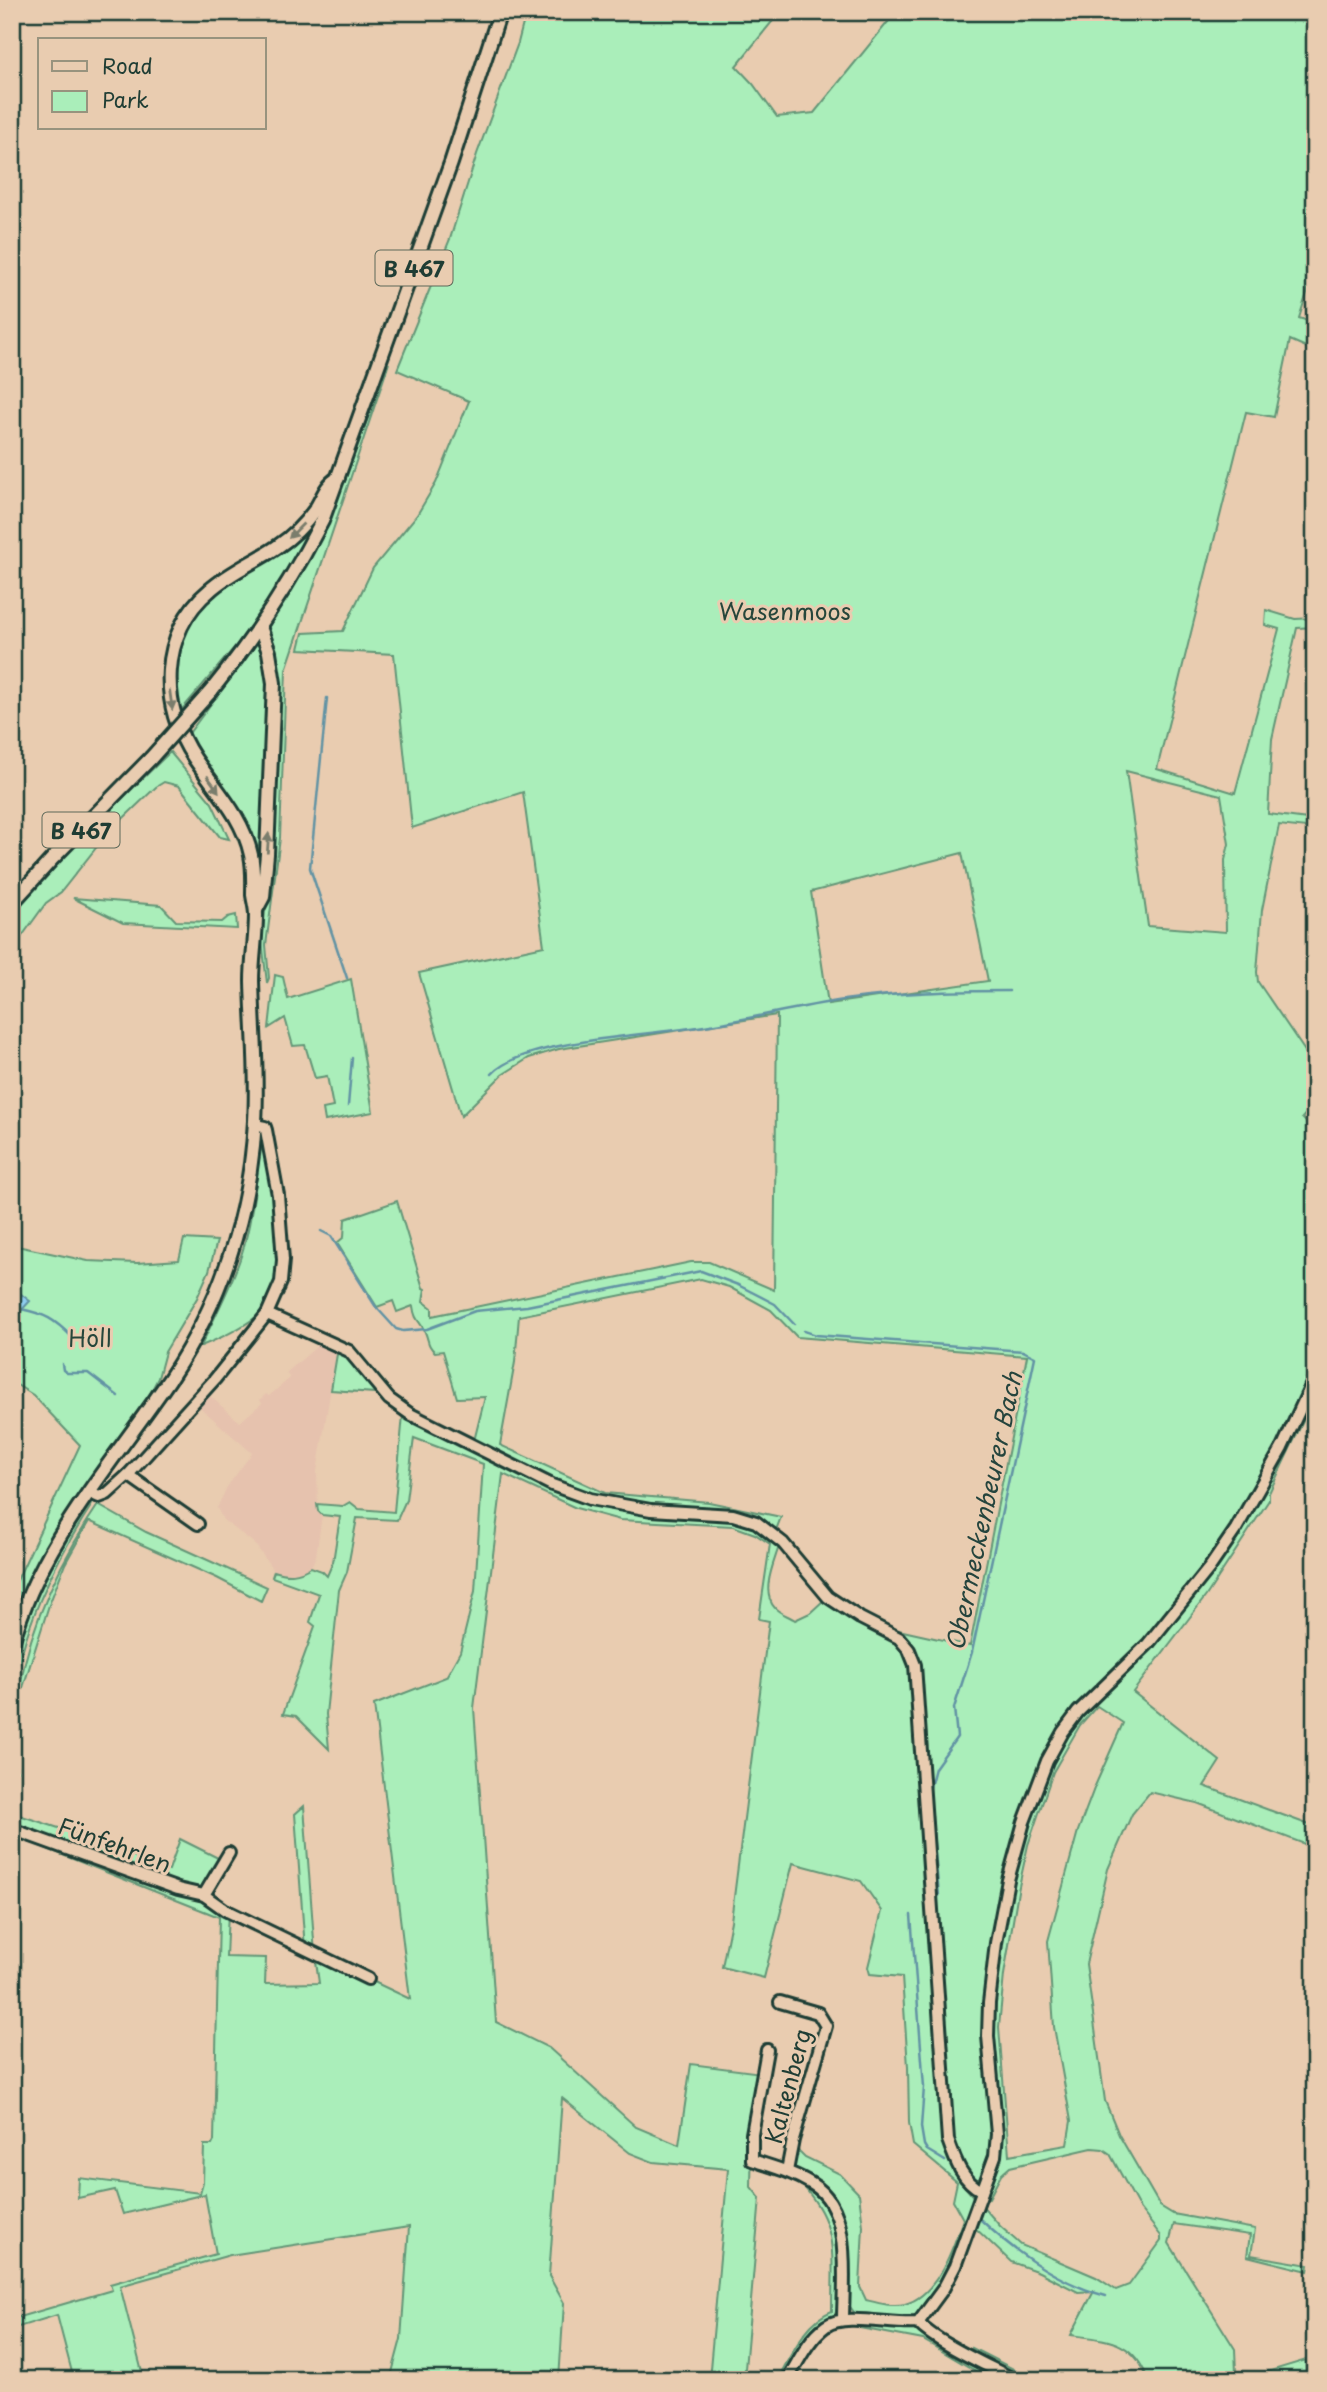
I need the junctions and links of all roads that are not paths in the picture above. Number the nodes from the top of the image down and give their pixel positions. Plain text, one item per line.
1 (500, 12) edge
2 (338, 478) junction
3 (260, 627) junction
4 (12, 903) edge
5 (256, 910) junction
6 (255, 1125) junction
7 (267, 1314) junction
8 (1315, 1377) edge
9 (128, 1475) junction
10 (89, 1492) junction
11 (198, 1524) dead end
12 (12, 1644) edge
13 (12, 1832) edge
14 (229, 1853) dead end
15 (204, 1895) junction
16 (368, 1979) dead end
17 (780, 2002) dead end
18 (767, 2050) dead end
19 (787, 2171) junction
20 (982, 2191) junction
21 (843, 2320) junction
22 (918, 2323) junction
23 (787, 2380) edge
24 (1015, 2380) edge

1 - 2 main road, B 467
2 - 3 main road, B 467
2 -> 5 main road
3 - 4 main road, B 467, bridge
5 -> 3 main road
5 - 6 main road
6 - 7 street
6 - 10 main road
7 - 9 street
7 - 20 street
8 - 20 street
9 - 10 street
9 - 11 street
10 - 12 main road
13 - 15 street, Fünfehrlen
14 - 15 street
15 - 16 street, Fünfehrlen
17 - 19 street, Kaltenberg
18 - 19 street, Kaltenberg
19 - 21 street
20 - 22 street
21 - 22 street
21 - 23 street
22 - 24 street

